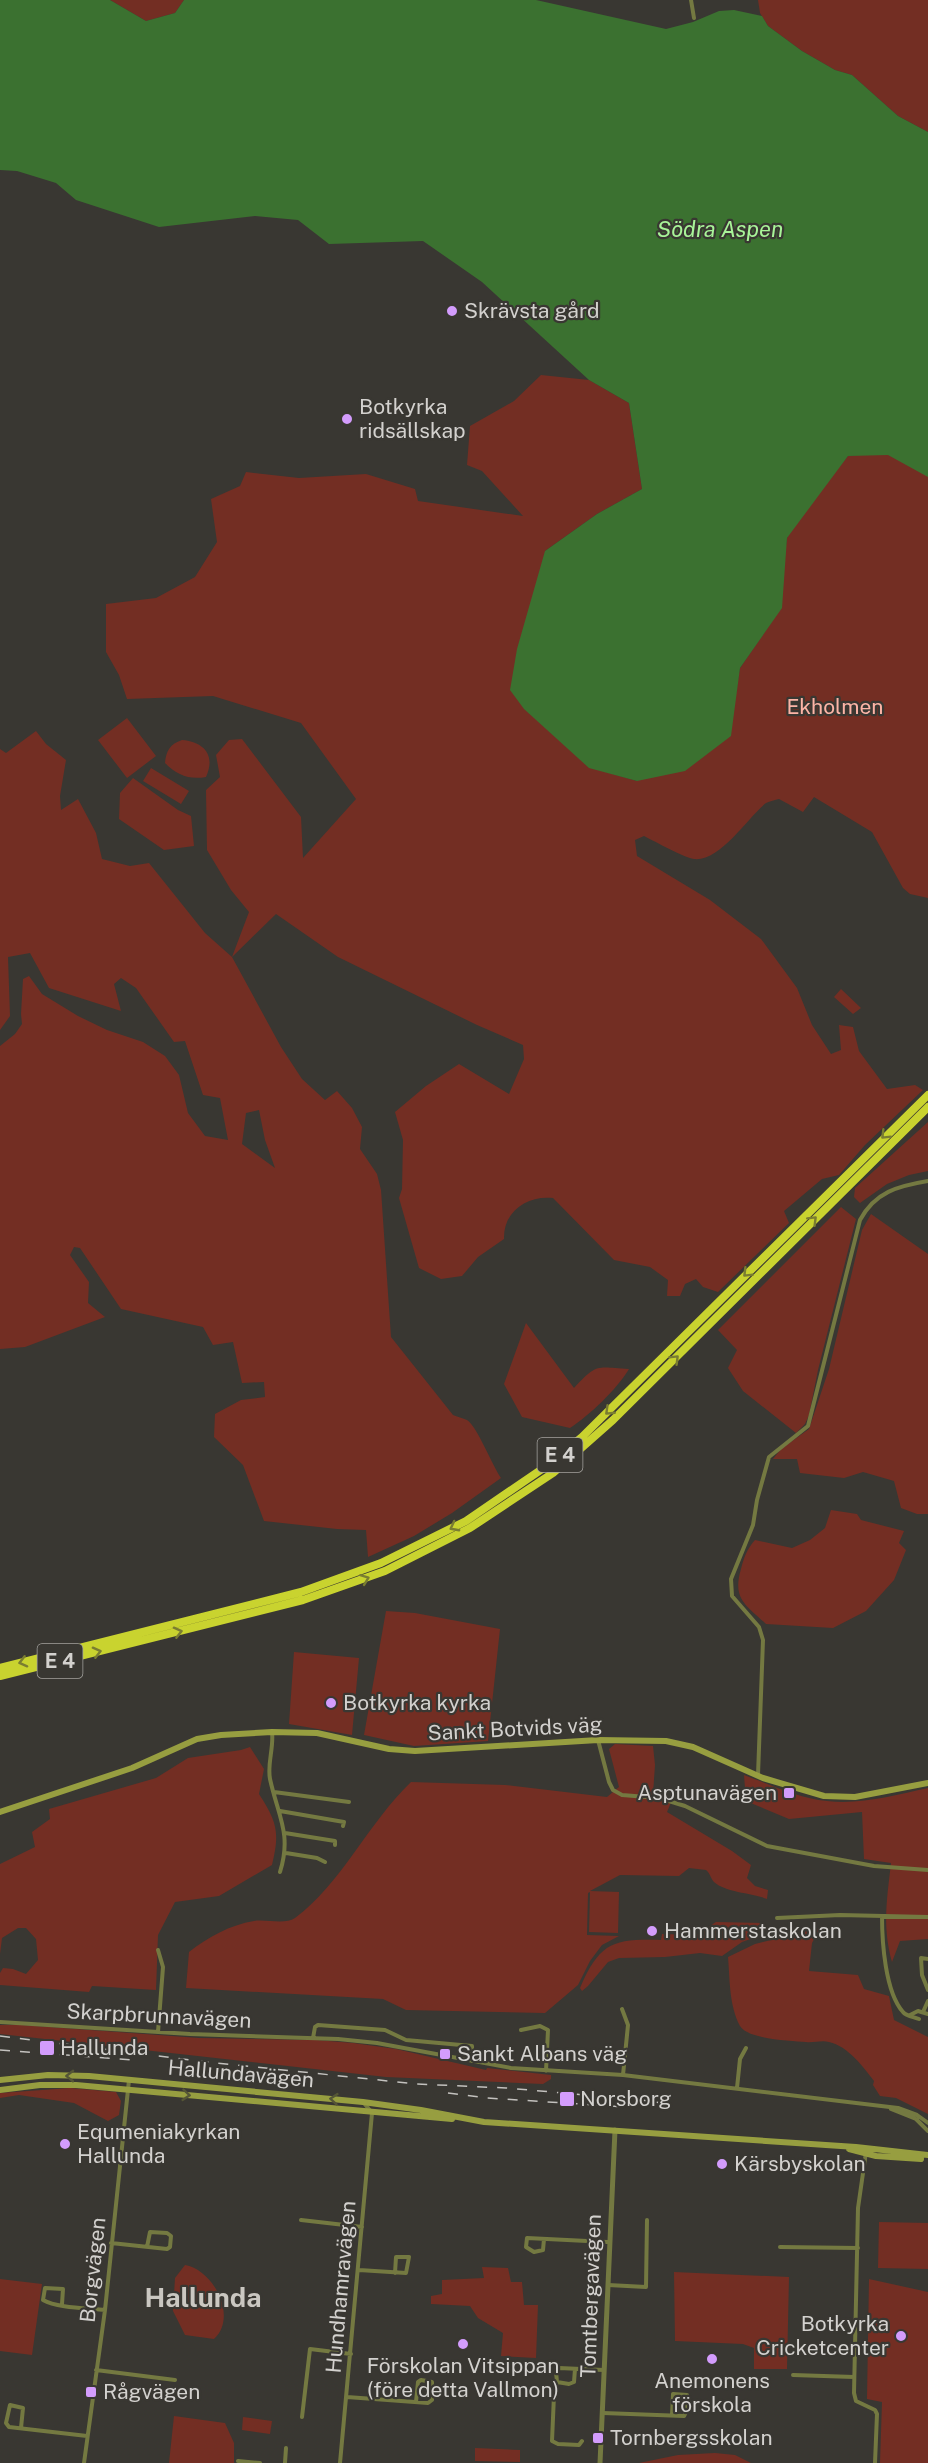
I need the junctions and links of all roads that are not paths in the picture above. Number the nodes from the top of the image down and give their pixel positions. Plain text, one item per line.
1 (691, 0) edge
2 (694, 18) dead end
3 (928, 1095) edge
4 (928, 1107) edge
5 (928, 1181) edge
6 (0, 1668) edge
7 (0, 1676) edge
8 (272, 1732) junction
9 (598, 1740) junction
10 (758, 1776) junction
11 (928, 1783) edge
12 (274, 1792) junction
13 (349, 1802) dead end
14 (280, 1811) junction
15 (0, 1812) edge
16 (344, 1826) dead end
17 (285, 1833) junction
18 (335, 1845) dead end
19 (286, 1853) junction
20 (325, 1862) dead end
21 (928, 1870) edge
22 (280, 1872) dead end
23 (882, 1916) junction
24 (928, 1917) edge
25 (777, 1918) dead end
26 (158, 1950) dead end
27 (928, 1959) edge
28 (928, 1990) edge
29 (928, 2001) edge
30 (622, 2008) dead end
31 (926, 2013) edge
32 (909, 2015) junction
33 (919, 2019) dead end
34 (1, 2022) edge
35 (521, 2030) dead end
36 (158, 2032) junction
37 (313, 2038) junction
38 (746, 2048) dead end
39 (472, 2061) junction
40 (546, 2071) junction
41 (623, 2075) junction
42 (0, 2080) edge
43 (129, 2080) junction
44 (737, 2088) junction
45 (0, 2090) edge
46 (128, 2090) junction
47 (363, 2102) junction
48 (382, 2104) junction
49 (881, 2106) junction
50 (372, 2113) junction
51 (477, 2120) junction
52 (928, 2123) edge
53 (615, 2130) junction
54 (928, 2131) edge
55 (866, 2152) junction
56 (928, 2158) edge
57 (302, 2220) dead end
58 (647, 2220) dead end
59 (362, 2226) junction
60 (544, 2238) junction
61 (610, 2242) junction
62 (111, 2243) junction
63 (147, 2247) junction
64 (780, 2247) dead end
65 (858, 2248) junction
66 (358, 2270) junction
67 (395, 2273) junction
68 (608, 2285) junction
69 (62, 2304) junction
70 (105, 2310) junction
71 (351, 2354) junction
72 (575, 2369) junction
73 (96, 2370) junction
74 (605, 2370) junction
75 (793, 2375) dead end
76 (854, 2377) junction
77 (175, 2380) dead end
78 (557, 2382) junction
79 (347, 2397) junction
80 (417, 2402) junction
81 (603, 2414) junction
82 (672, 2415) junction
83 (302, 2417) dead end
84 (21, 2428) junction
85 (87, 2436) junction
86 (582, 2441) dead end
87 (286, 2448) dead end
88 (238, 2461) dead end
89 (600, 2461) edge
90 (84, 2463) edge
91 (259, 2463) edge
92 (285, 2463) edge
93 (340, 2463) edge
94 (875, 2463) edge

1 - 2 street
3 -> 6 highway, E 4
7 -> 4 highway, E 4
5 - 10 street
8 - 9 main road, Sankt Botvids väg
8 - 12 street
8 - 15 main road, Sankt Botvids väg
9 - 10 main road, Sankt Botvids väg
9 - 21 street
10 - 11 main road, Sankt Botvids väg
12 - 13 street
12 - 14 street
14 - 16 street
14 - 17 street
17 - 18 street
17 - 19 street
19 - 20 street
19 - 22 street
23 - 24 street
23 - 25 street
23 - 32 street
26 - 36 street
27 - 28 street
29 - 31 street
30 - 41 street
31 - 32 street
32 - 33 street
34 - 36 street, Skarpbrunnavägen
35 - 40 street
36 - 37 street, Skarpbrunnavägen
37 - 39 street, Skarpbrunnavägen
37 - 39 street
38 - 44 street
39 - 40 street, Skarpbrunnavägen
40 - 41 street, Skarpbrunnavägen
41 - 44 street, Skarpbrunnavägen
43 -> 42 main road, Hallundavägen
43 - 46 street, Borgvägen
47 -> 43 main road, Hallundavägen
44 - 49 street, Skarpbrunnavägen
45 - 46 main road, Hallundavägen
46 -> 50 main road, Hallundavägen
46 - 62 street, Borgvägen
47 - 48 main road, Hallundavägen
47 - 50 street
48 - 50 street
48 - 51 main road, Hallundavägen
49 - 52 street, Skarpbrunnavägen
49 - 54 street, Skarpbrunnavägen
50 - 51 main road, Hallundavägen
50 - 59 street, Hundhamravägen
51 - 53 main road, Hallundavägen
53 - 55 main road, Hallundavägen
53 - 61 street, Tomtbergavägen
55 - 56 main road, Hallundavägen
55 - 65 street
57 - 59 street
58 - 68 street
59 - 66 street, Hundhamravägen
60 - 60 street
60 - 61 street
61 - 68 street, Tomtbergavägen
62 - 63 street
62 - 70 street, Borgvägen
63 - 63 street
64 - 65 street
65 - 76 street
66 - 67 street
66 - 71 street, Hundhamravägen
67 - 67 street
68 - 74 street, Tomtbergavägen
69 - 69 street
69 - 70 street
70 - 73 street, Borgvägen
71 - 79 street, Hundhamravägen
71 - 83 street
72 - 74 street
72 - 78 street
72 - 78 street
73 - 77 street
73 - 85 street, Borgvägen
74 - 81 street, Tomtbergavägen
75 - 76 street
76 - 94 street
78 - 86 street
79 - 80 street
79 - 93 street, Hundhamravägen
80 - 80 street
81 - 82 street
81 - 89 street, Tomtbergavägen
82 - 82 street
84 - 84 street
84 - 85 street
85 - 90 street, Borgvägen
87 - 92 street
88 - 91 street

